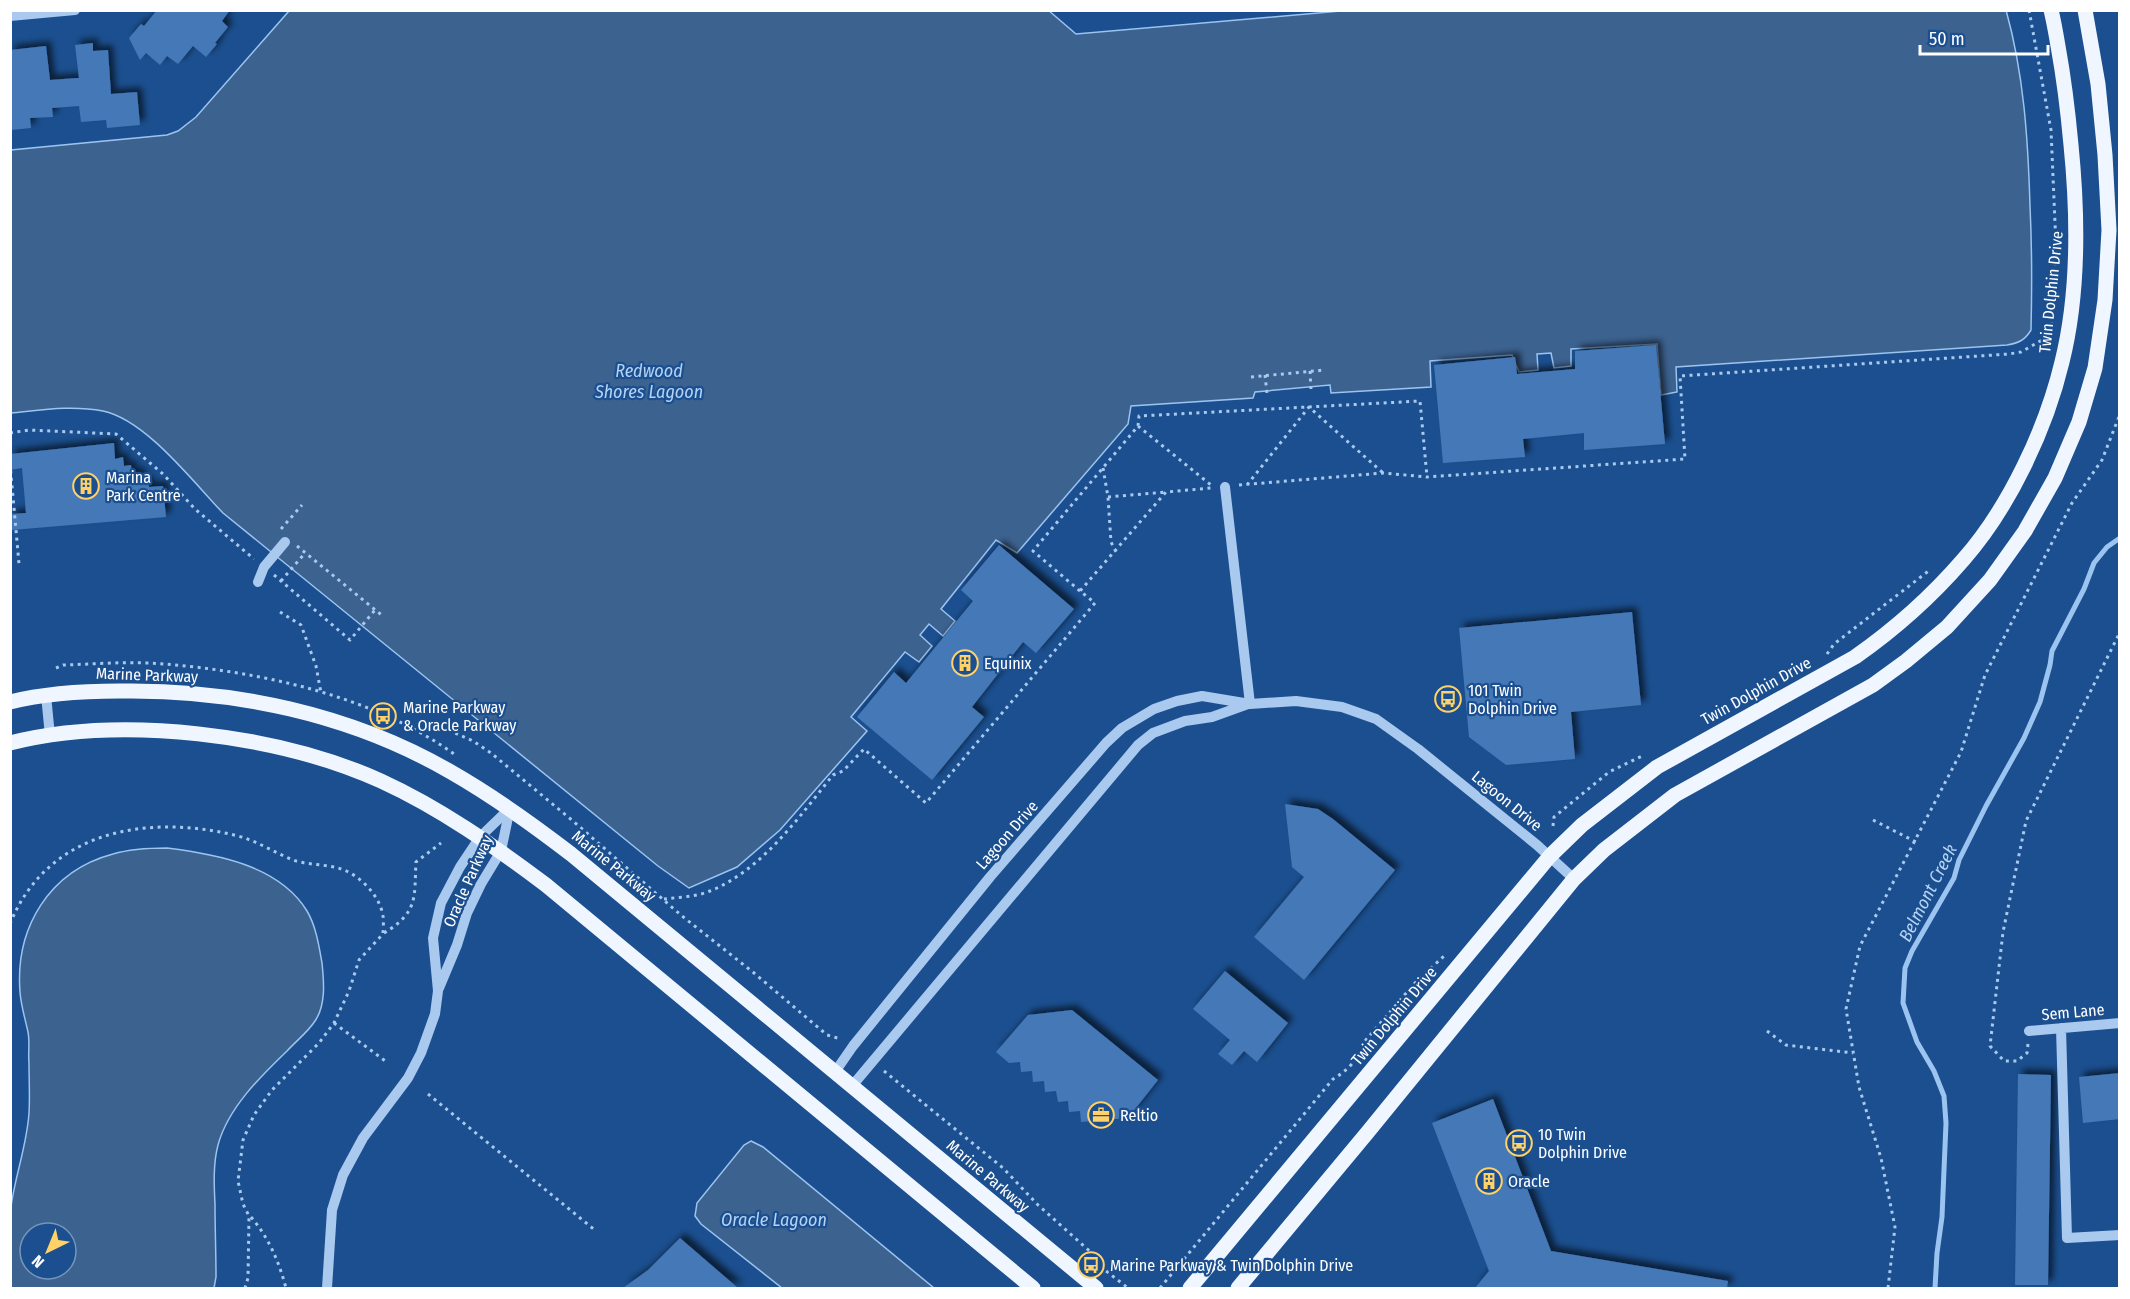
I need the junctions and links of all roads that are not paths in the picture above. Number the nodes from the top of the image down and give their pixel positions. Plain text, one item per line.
1 (75, 10) edge
2 (2051, 10) edge
3 (2085, 10) edge
4 (10, 16) edge
5 (1226, 487) road end
6 (290, 543) road end
7 (258, 582) dead end
8 (46, 695) junction
9 (10, 702) edge
10 (1250, 704) junction
11 (50, 736) junction
12 (10, 743) edge
13 (510, 808) junction
14 (480, 837) junction
15 (501, 851) junction
16 (1550, 856) junction
17 (1574, 879) junction
18 (438, 991) junction
19 (2120, 1023) edge
20 (2061, 1028) junction
21 (2030, 1031) road end
22 (835, 1072) junction
23 (852, 1086) junction
24 (2120, 1235) edge
25 (327, 1288) edge
26 (1033, 1288) edge
27 (1096, 1288) edge
28 (1190, 1288) edge
29 (1238, 1288) edge

1 - 4 street
2 - 16 main road, Twin Dolphin Drive
3 - 17 main road
5 - 10 street
6 - 7 street
8 - 9 main road, Marine Parkway
8 - 11 street
8 - 13 main road, Marine Parkway
10 - 16 street, Lagoon Drive
10 - 22 street, Lagoon Drive
10 - 23 street, Lagoon Drive
11 - 12 main road
11 - 14 main road
13 - 14 street, Oracle Parkway
13 - 15 street, Oracle Parkway
13 - 22 main road, Marine Parkway
14 - 15 main road
14 - 18 street, Oracle Parkway
15 - 18 street, Oracle Parkway
15 - 26 main road
16 - 17 street, Lagoon Drive
16 - 28 main road, Twin Dolphin Drive
17 - 29 main road
18 - 25 street, Oracle Parkway
19 - 20 street, Sem Lane
20 - 21 street, Sem Lane
20 - 24 street
22 - 23 main road, Marine Parkway
23 - 27 main road, Marine Parkway

